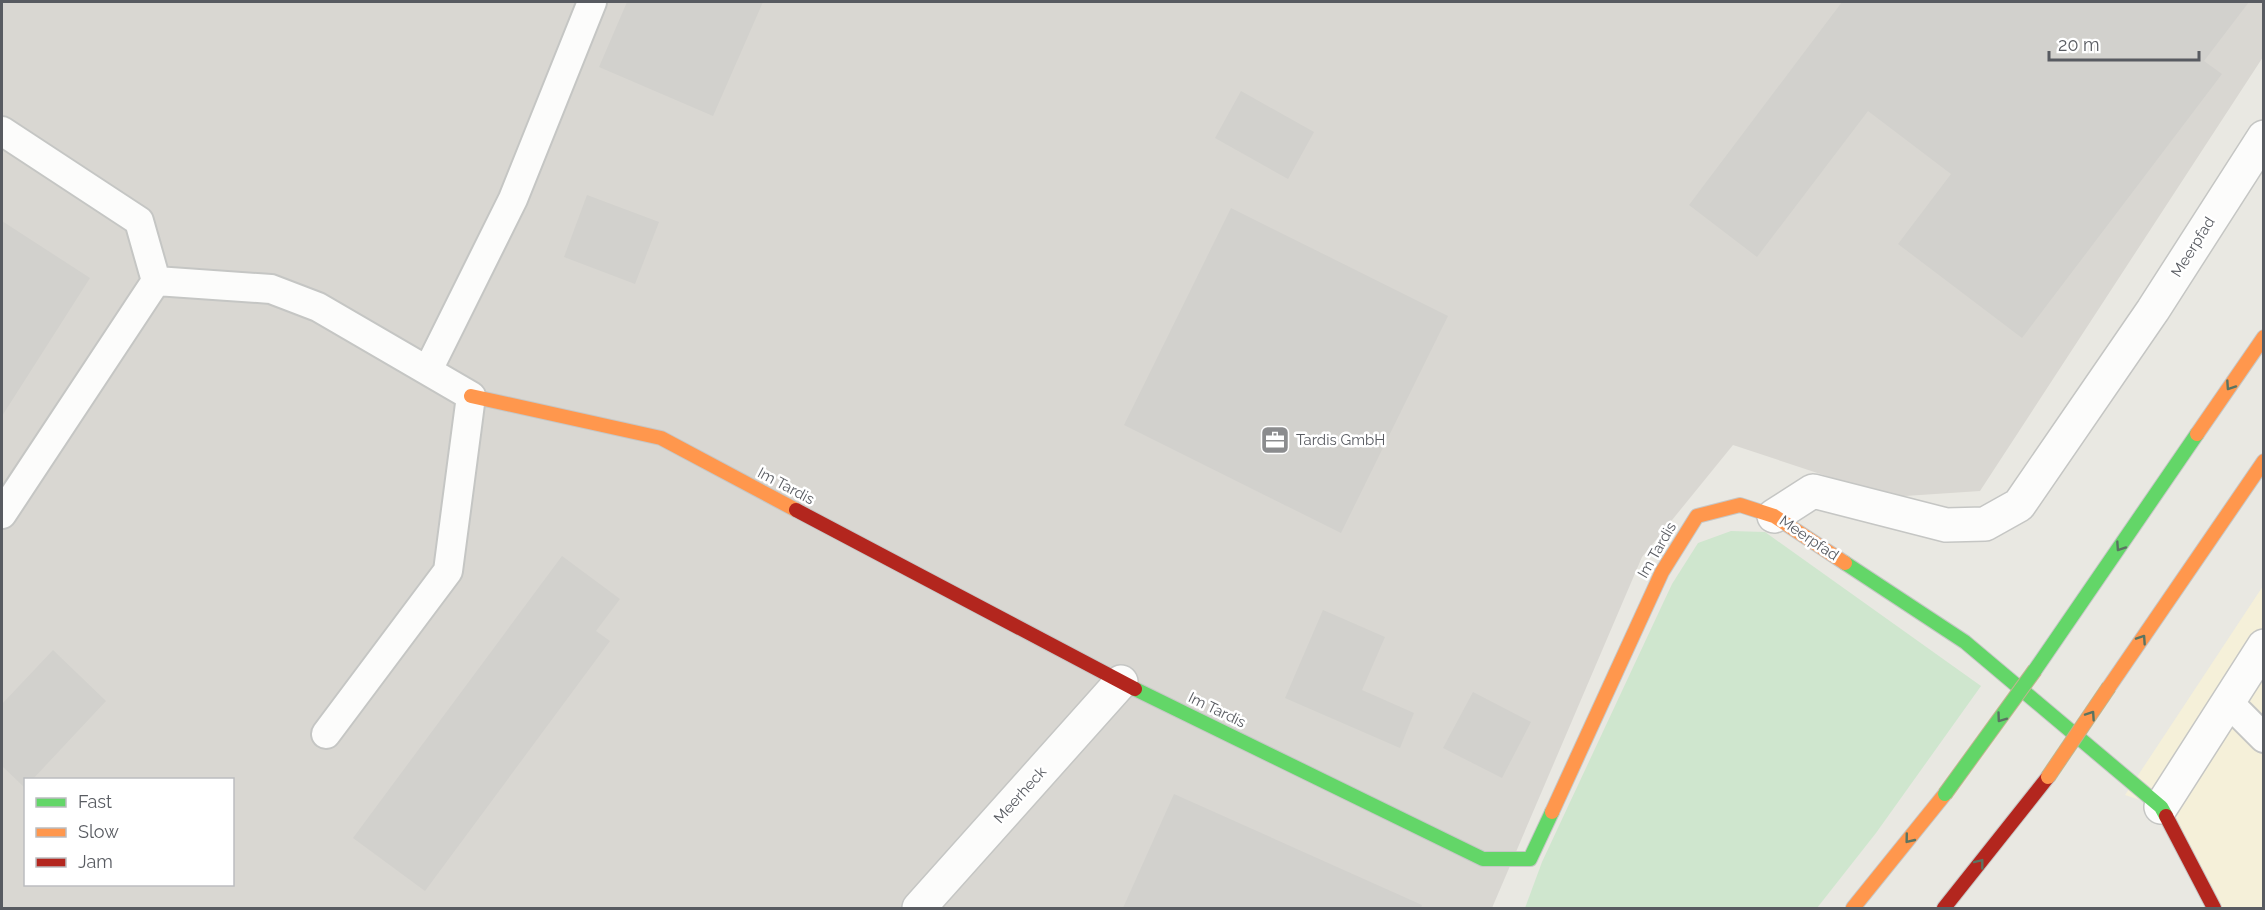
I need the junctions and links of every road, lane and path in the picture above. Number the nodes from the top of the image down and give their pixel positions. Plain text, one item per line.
1 (592, 2) edge
2 (2, 131) edge
3 (2264, 137) edge
4 (156, 281) junction
5 (2264, 338) edge
6 (428, 370) junction
7 (471, 396) junction
8 (2264, 461) edge
9 (2, 514) edge
10 (1774, 516) junction
11 (2264, 646) edge
12 (1121, 682) junction
13 (2228, 702) junction
14 (326, 734) dead end
15 (2264, 738) edge
16 (2161, 807) junction
17 (920, 909) edge
18 (1853, 909) edge
19 (1944, 909) edge
20 (2214, 909) edge

1 - 6 lane
2 - 4 lane
3 - 10 street, Meerpfad
4 - 6 lane
4 - 9 lane
5 -> 18 main road, bridge
6 - 7 lane
7 - 12 main road, Im Tardis
7 - 14 lane
19 -> 8 main road, bridge
10 - 12 main road, Im Tardis
10 - 16 main road, Meerpfad
11 - 13 street
12 - 17 street, Meerheck
13 - 15 lane
13 - 16 street
16 - 20 main road

